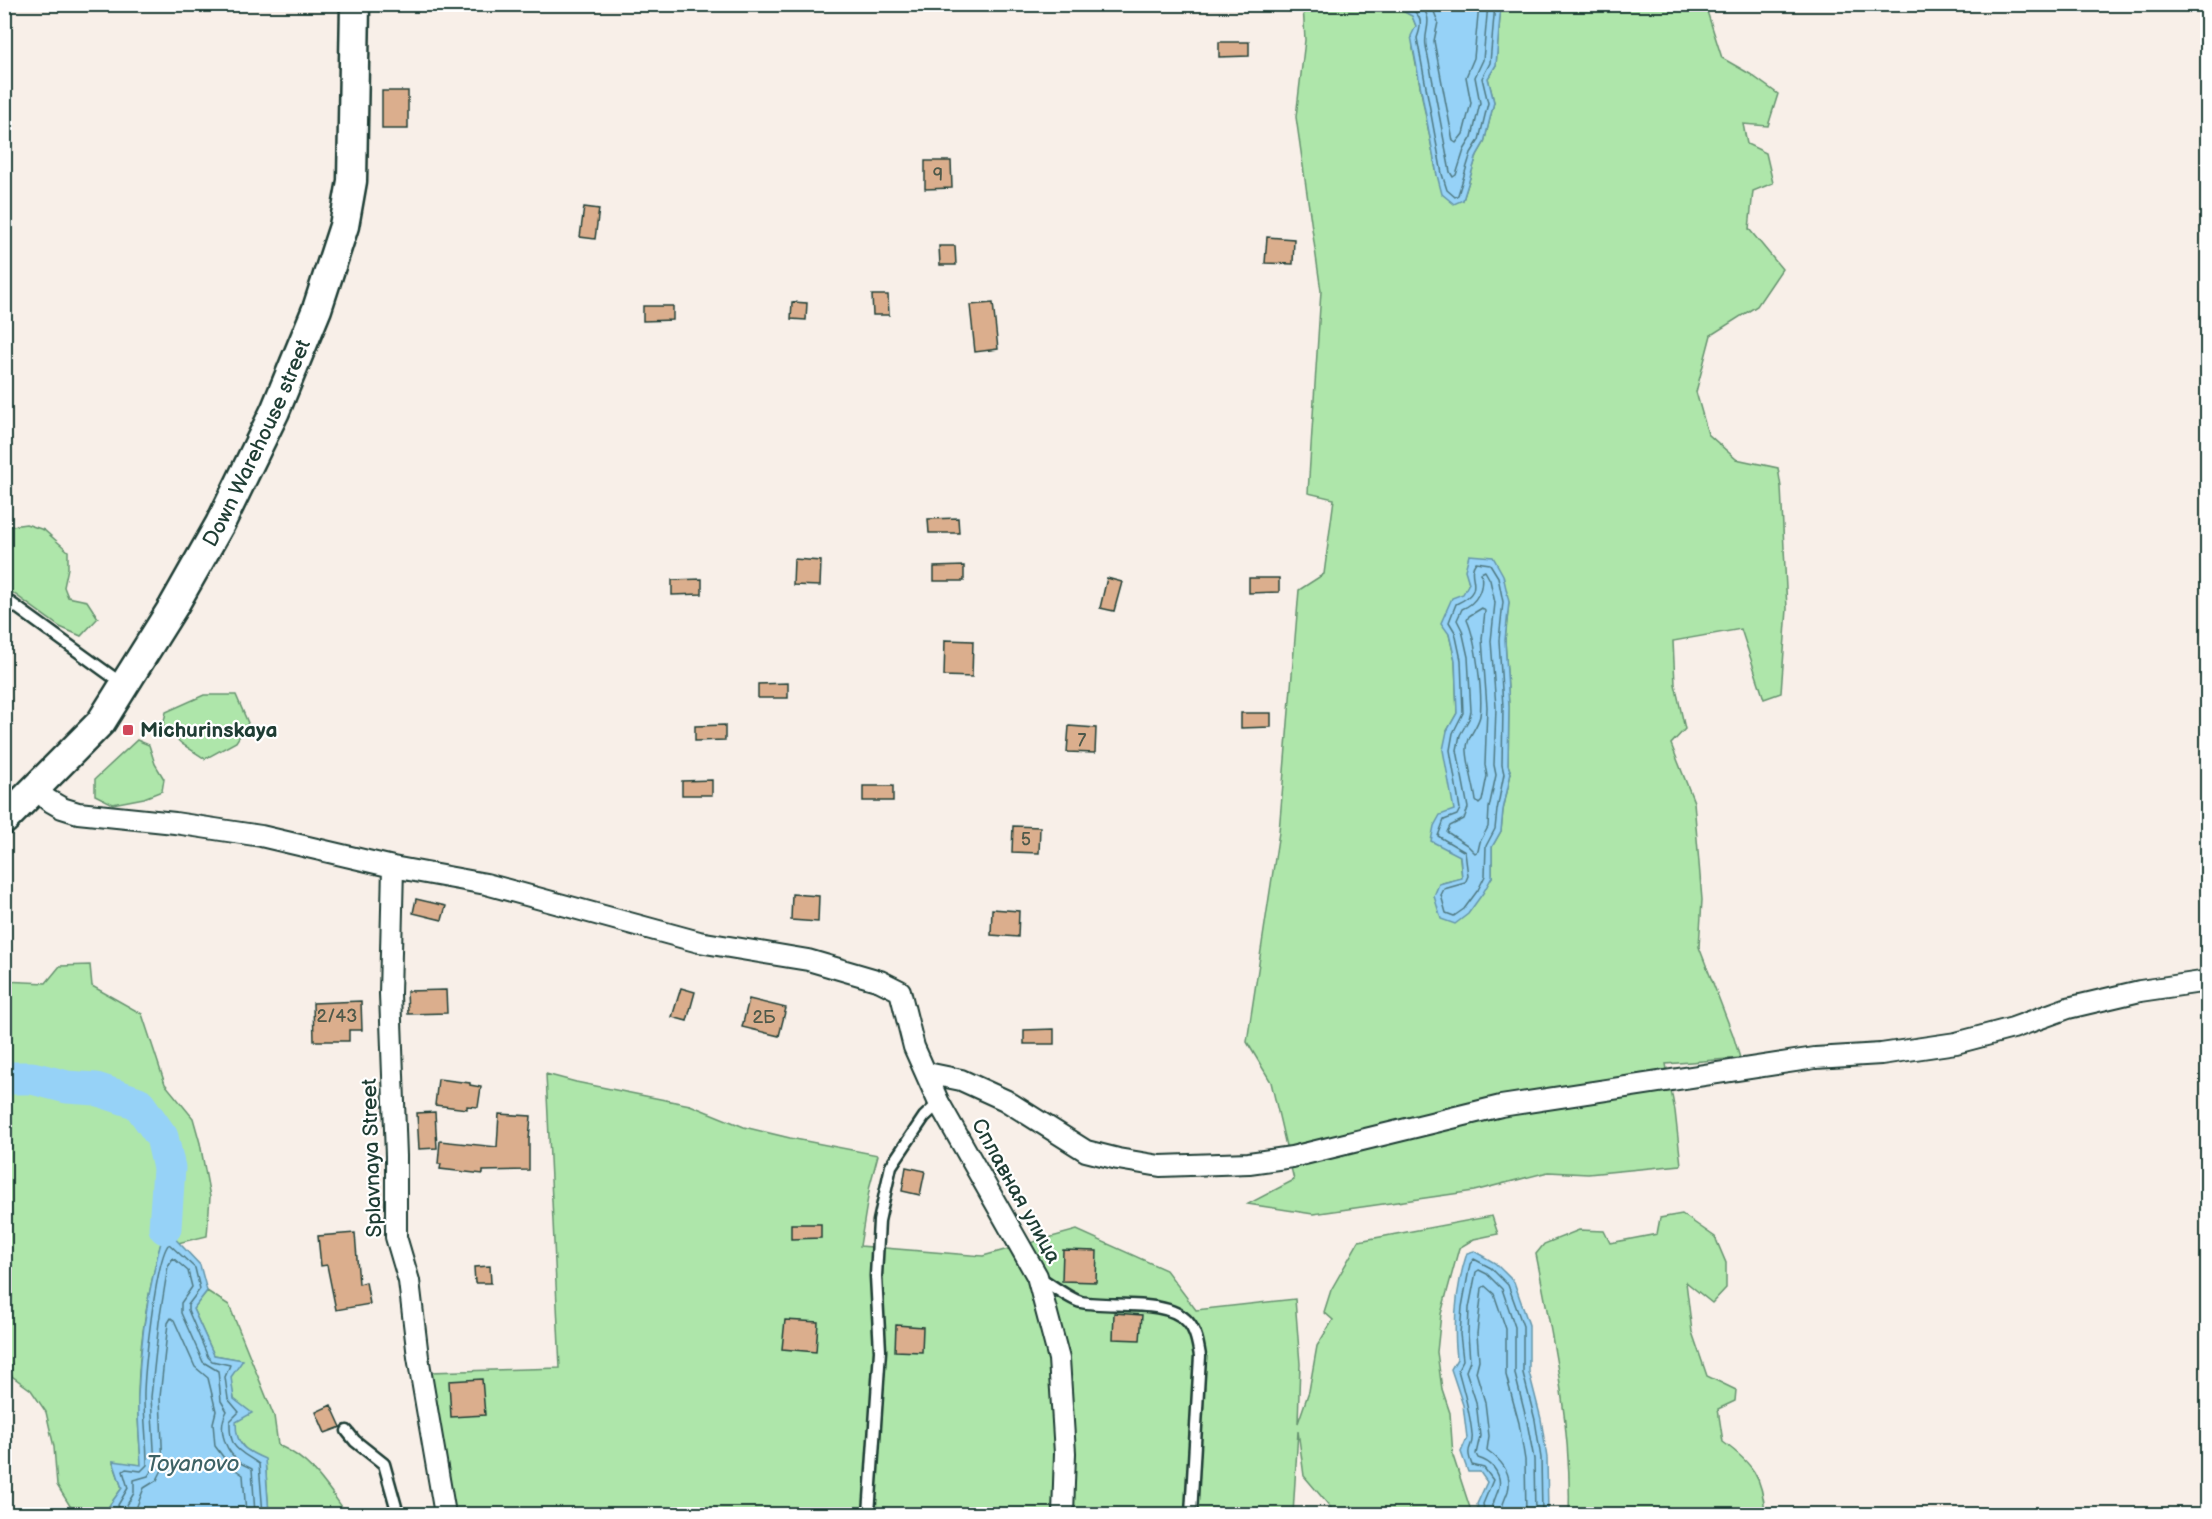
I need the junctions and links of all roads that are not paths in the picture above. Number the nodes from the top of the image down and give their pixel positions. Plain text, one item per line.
1 (355, 4) edge
2 (4, 598) edge
3 (124, 685) junction
4 (37, 789) junction
5 (4, 820) edge
6 (393, 867) junction
7 (2208, 981) edge
8 (927, 1073) junction
9 (939, 1103) junction
10 (1037, 1276) junction
11 (347, 1431) dead end
12 (398, 1515) edge
13 (446, 1515) edge
14 (869, 1515) edge
15 (1063, 1515) edge
16 (1191, 1515) edge

1 - 3 street, Down Warehouse street
2 - 3 lane
3 - 4 street, Down Warehouse street
4 - 5 street, Down Warehouse street
4 - 6 street, Сплавная улица
6 - 8 street, Сплавная улица
6 - 13 street, Splavnaya Street
7 - 8 street
8 - 9 street, Сплавная улица
9 - 10 street, Сплавная улица
9 - 14 lane
10 - 15 street, Сплавная улица
10 - 16 lane
11 - 12 lane

